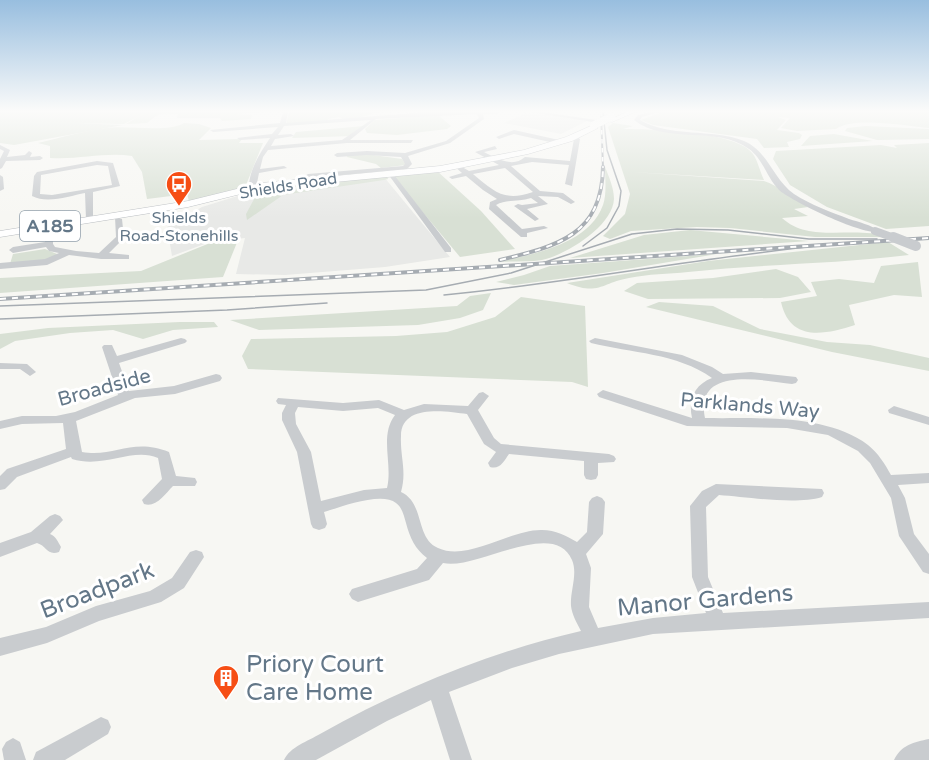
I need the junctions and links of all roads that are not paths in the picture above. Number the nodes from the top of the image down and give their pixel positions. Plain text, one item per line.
1 (272, 147) edge
2 (538, 147) edge
3 (568, 147) edge
4 (750, 147) edge
5 (3, 148) edge
6 (265, 148) joint
7 (425, 148) edge
8 (495, 148) dead end
9 (30, 149) dead end
10 (341, 154) dead end
11 (516, 154) junction
12 (405, 155) junction
13 (27, 157) junction
14 (40, 158) dead end
15 (3, 159) junction
16 (491, 159) junction
17 (530, 160) junction
18 (573, 163) junction
19 (457, 166) junction
20 (507, 166) junction
21 (0, 167) edge
22 (284, 168) dead end
23 (255, 172) junction
24 (390, 173) junction
25 (470, 174) junction
26 (308, 176) dead end
27 (0, 177) edge
28 (452, 177) dead end
29 (569, 183) dead end
30 (252, 188) junction
31 (0, 189) edge
32 (89, 191) junction
33 (535, 194) junction
34 (506, 199) junction
35 (571, 202) dead end
36 (521, 208) junction
37 (90, 219) junction
38 (118, 219) dead end
39 (535, 219) dead end
40 (49, 226) junction
41 (544, 228) dead end
42 (0, 234) edge
43 (49, 244) junction
44 (916, 246) dead end
45 (13, 250) dead end
46 (448, 250) dead end
47 (66, 253) junction
48 (101, 256) junction
49 (126, 256) dead end
50 (0, 266) edge
51 (181, 341) dead end
52 (595, 341) dead end
53 (108, 347) dead end
54 (113, 361) junction
55 (0, 366) edge
56 (30, 372) dead end
57 (718, 377) junction
58 (216, 378) dead end
59 (792, 379) dead end
60 (603, 394) dead end
61 (483, 396) dead end
62 (125, 397) junction
63 (471, 410) junction
64 (894, 410) dead end
65 (406, 415) junction
66 (69, 418) junction
67 (929, 421) edge
68 (699, 423) junction
69 (0, 425) edge
70 (505, 450) junction
71 (74, 451) junction
72 (591, 457) junction
73 (609, 459) dead end
74 (495, 463) dead end
75 (6, 474) edge
76 (591, 475) dead end
77 (929, 478) edge
78 (887, 480) junction
79 (170, 481) junction
80 (190, 482) dead end
81 (0, 485) edge
82 (817, 493) dead end
83 (393, 495) junction
84 (148, 500) dead end
85 (597, 502) dead end
86 (55, 520) dead end
87 (37, 536) junction
88 (53, 547) dead end
89 (0, 549) edge
90 (577, 553) junction
91 (196, 556) dead end
92 (439, 556) junction
93 (929, 567) edge
94 (358, 594) dead end
95 (929, 610) edge
96 (717, 620) junction
97 (592, 637) junction
98 (0, 647) edge
99 (437, 687) junction
100 (101, 727) dead end
101 (929, 750) edge
102 (44, 760) edge
103 (295, 760) edge
104 (461, 760) edge
105 (905, 760) edge

1 - 6 street
2 - 11 main road, Shields Road / A185
3 - 18 street
4 - 44 street, bridge
5 - 15 street
6 - 23 street
7 - 12 street
8 - 16 street
9 - 13 street
10 - 12 street
11 - 16 main road, Shields Road / A185
11 - 17 street
12 - 26 street
13 - 14 street
13 - 15 street
15 - 21 street
16 - 19 main road, Shields Road / A185
16 - 20 street
17 - 18 street
17 - 20 street
18 - 29 street
19 - 24 main road, Shields Road / A185
19 - 25 street
20 - 25 street
20 - 33 street
22 - 23 street
23 - 30 street
24 - 30 main road, Shields Road / A185
24 - 46 street
25 - 28 street
25 - 34 street
27 - 31 street
30 - 37 main road, Shields Road / A185
32 - 32 street
32 - 37 street
33 - 34 street
33 - 35 street
33 - 36 street
34 - 36 street
34 - 41 street
36 - 39 street
37 - 40 main road, Shields Road / A185
38 - 48 street
40 - 42 main road, Shields Road / A185
40 - 43 street
43 - 45 street
43 - 47 street
47 - 48 street
47 - 50 street
48 - 49 street
51 - 54 street
52 - 57 street
53 - 54 street
54 - 62 street
55 - 56 street
57 - 59 street
57 - 68 street
58 - 62 street, Broadside
60 - 68 street, Parklands Way
61 - 63 street
62 - 66 street, Broadside
63 - 65 street
63 - 70 street
64 - 67 street
65 - 83 street
65 - 83 street
66 - 69 street, Broadside
66 - 71 street
68 - 78 street, Parklands Way
70 - 72 street
70 - 74 street
71 - 75 street
71 - 79 street
72 - 73 street
72 - 76 street
75 - 81 street
77 - 78 street
78 - 93 street, Parklands Way
79 - 80 street
79 - 84 street
82 - 96 street
83 - 92 street
85 - 90 street
86 - 87 street
87 - 88 street
87 - 89 street
90 - 92 street
90 - 97 street
91 - 98 street, Broadpark
92 - 94 street
95 - 96 street, Manor Gardens
96 - 97 street, Manor Gardens
97 - 99 street, Manor Gardens
99 - 103 street, Manor Gardens
99 - 104 street
100 - 102 street
101 - 105 street

